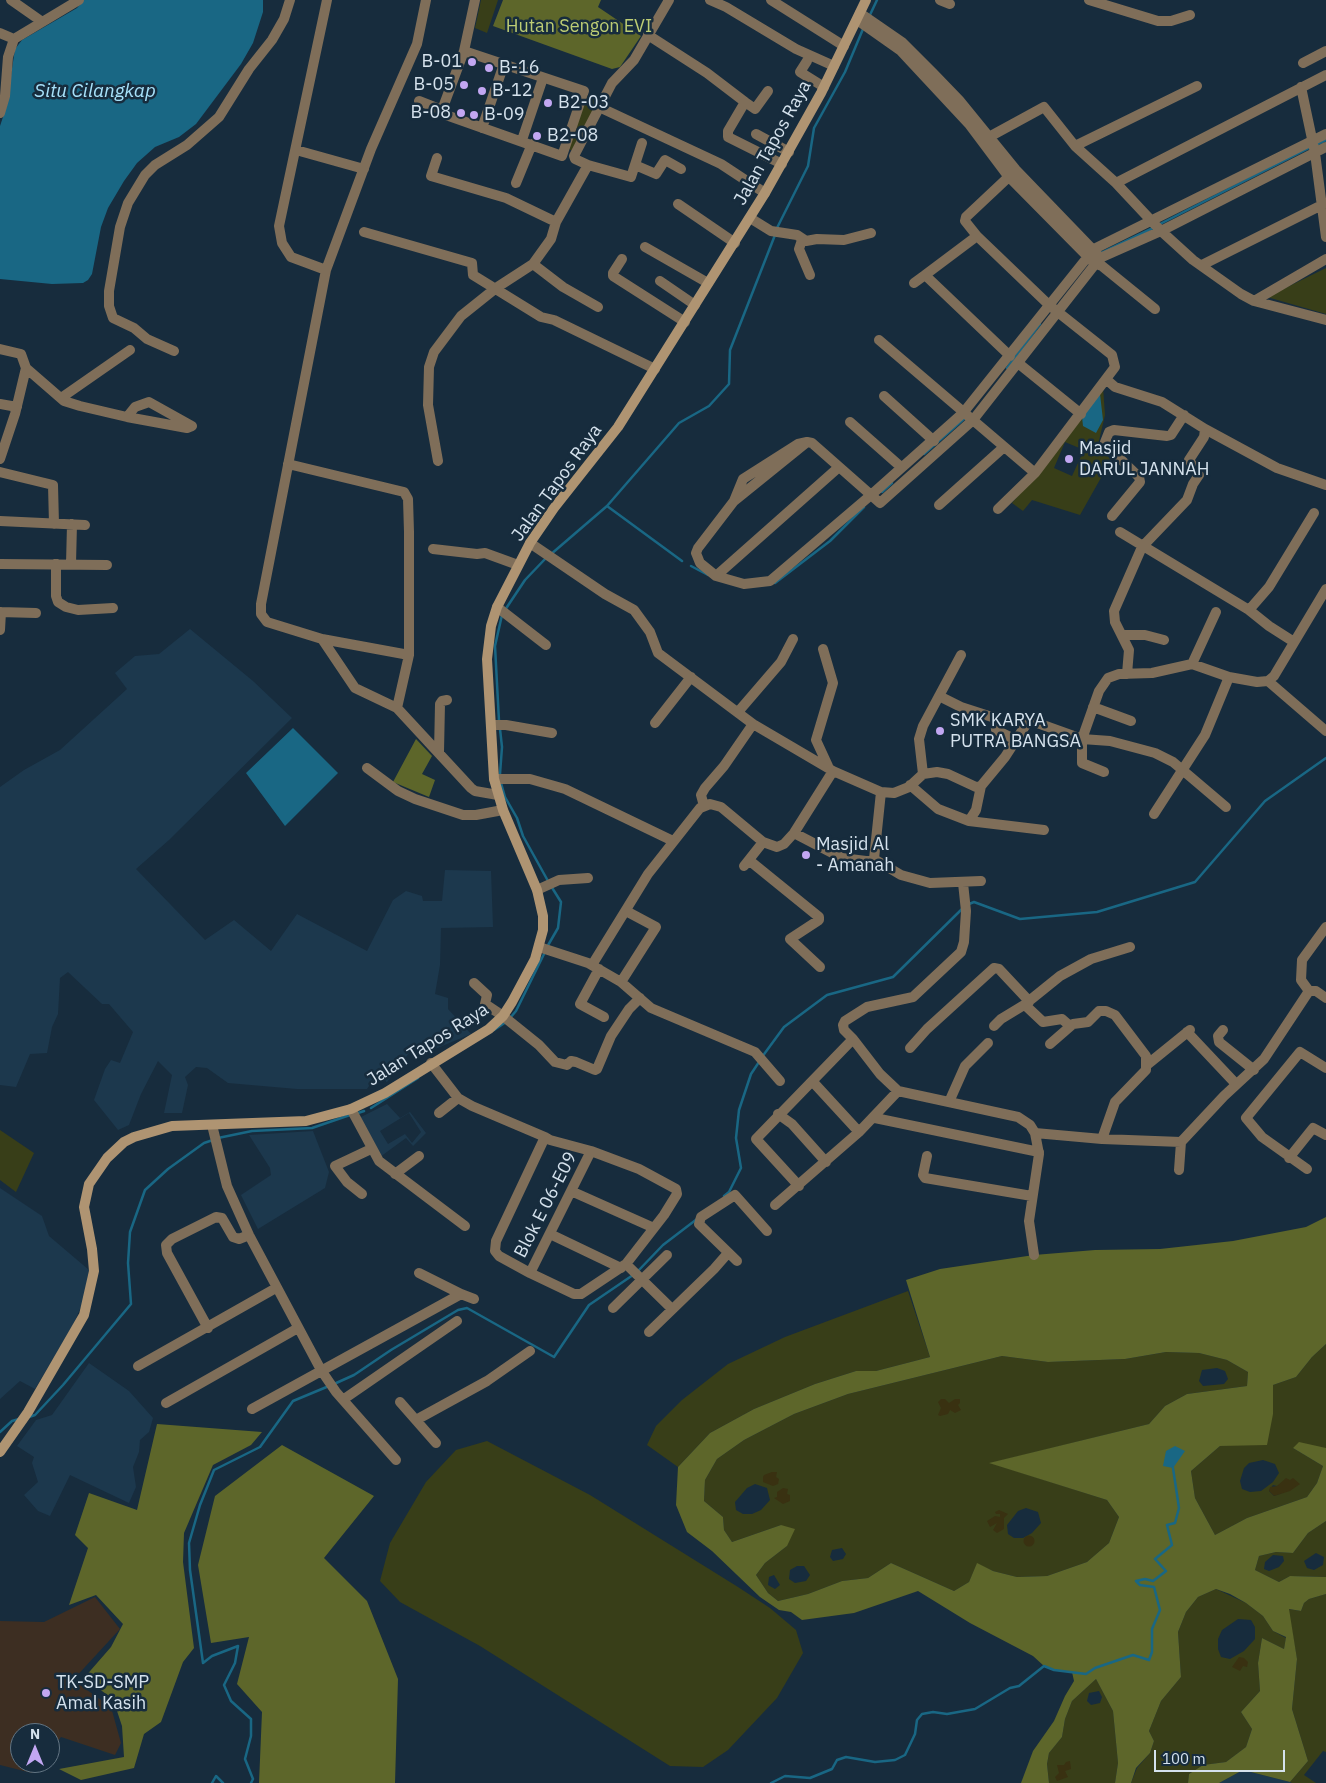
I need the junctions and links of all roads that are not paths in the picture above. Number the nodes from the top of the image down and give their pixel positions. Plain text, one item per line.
1 (11, 0) edge
2 (79, 0) edge
3 (290, 0) edge
4 (327, 0) edge
5 (426, 0) edge
6 (475, 0) edge
7 (669, 0) edge
8 (710, 0) edge
9 (771, 0) edge
10 (866, 0) edge
11 (940, 0) edge
12 (1088, 0) edge
13 (950, 4) dead end
14 (1190, 14) dead end
15 (41, 21) junction
16 (868, 23) junction
17 (0, 34) edge
18 (648, 35) junction
19 (14, 39) junction
20 (894, 41) junction
21 (844, 46) junction
22 (464, 51) junction
23 (1326, 51) edge
24 (807, 61) dead end
25 (1303, 63) dead end
26 (504, 64) junction
27 (834, 66) junction
28 (1326, 75) edge
29 (543, 78) junction
30 (1197, 86) dead end
31 (824, 87) junction
32 (1301, 87) junction
33 (768, 91) dead end
34 (3, 96) edge
35 (419, 101) dead end
36 (746, 102) junction
37 (599, 107) junction
38 (442, 110) junction
39 (0, 113) edge
40 (482, 128) junction
41 (756, 134) dead end
42 (1326, 134) edge
43 (989, 136) junction
44 (527, 142) junction
45 (642, 143) dead end
46 (1075, 146) junction
47 (1313, 147) junction
48 (1326, 147) edge
49 (296, 150) junction
50 (789, 152) junction
51 (562, 156) junction
52 (437, 158) dead end
53 (782, 164) junction
54 (635, 165) junction
55 (584, 166) junction
56 (364, 169) junction
57 (681, 169) dead end
58 (1012, 173) junction
59 (516, 183) dead end
60 (1116, 183) junction
61 (765, 194) junction
62 (678, 204) dead end
63 (1324, 204) edge
64 (750, 218) junction
65 (1151, 221) junction
66 (556, 222) junction
67 (1160, 231) junction
68 (364, 232) dead end
69 (871, 233) dead end
70 (977, 236) junction
71 (1326, 237) edge
72 (802, 240) junction
73 (735, 243) junction
74 (645, 247) dead end
75 (1095, 257) junction
76 (622, 259) dead end
77 (1326, 259) edge
78 (533, 264) junction
79 (1202, 265) junction
80 (326, 270) junction
81 (810, 275) dead end
82 (925, 275) junction
83 (660, 281) dead end
84 (914, 283) dead end
85 (708, 284) junction
86 (496, 288) junction
87 (1254, 301) junction
88 (695, 304) junction
89 (598, 307) dead end
90 (1053, 308) junction
91 (1155, 309) dead end
92 (1326, 320) edge
93 (685, 322) junction
94 (879, 340) dead end
95 (0, 349) edge
96 (130, 350) dead end
97 (174, 351) dead end
98 (1014, 360) junction
99 (26, 368) junction
100 (655, 369) junction
101 (1107, 380) junction
102 (884, 396) dead end
103 (61, 398) junction
104 (0, 404) edge
105 (17, 407) junction
106 (1081, 414) junction
107 (1184, 416) junction
108 (127, 417) junction
109 (968, 417) junction
110 (850, 422) dead end
111 (1205, 429) junction
112 (934, 441) junction
113 (1004, 447) junction
114 (0, 458) edge
115 (438, 461) dead end
116 (288, 464) junction
117 (840, 467) junction
118 (901, 467) junction
119 (0, 472) edge
120 (1035, 473) junction
121 (1325, 482) edge
122 (874, 498) junction
123 (939, 505) dead end
124 (998, 509) dead end
125 (1314, 513) dead end
126 (1112, 516) dead end
127 (0, 521) edge
128 (54, 524) junction
129 (72, 524) junction
130 (85, 525) dead end
131 (1120, 532) dead end
132 (530, 543) junction
133 (1142, 547) junction
134 (433, 548) dead end
135 (0, 564) edge
136 (56, 564) junction
137 (71, 564) junction
138 (107, 565) dead end
139 (518, 565) junction
140 (716, 576) junction
141 (1326, 589) edge
142 (113, 608) dead end
143 (1249, 610) junction
144 (502, 611) junction
145 (1, 612) edge
146 (1216, 612) dead end
147 (36, 613) dead end
148 (0, 630) edge
149 (1122, 635) junction
150 (322, 639) junction
151 (793, 639) dead end
152 (1164, 640) dead end
153 (1294, 642) junction
154 (546, 645) dead end
155 (823, 649) dead end
156 (409, 655) junction
157 (961, 655) dead end
158 (1192, 664) junction
159 (1127, 674) junction
160 (691, 677) junction
161 (1229, 677) junction
162 (1268, 681) junction
163 (939, 696) junction
164 (447, 700) dead end
165 (1093, 707) junction
166 (397, 708) junction
167 (738, 712) junction
168 (1131, 722) dead end
169 (654, 724) dead end
170 (753, 724) junction
171 (493, 725) junction
172 (1326, 731) edge
173 (552, 732) dead end
174 (1082, 739) junction
175 (1016, 740) junction
176 (439, 752) junction
177 (367, 768) dead end
178 (831, 769) junction
179 (1182, 770) junction
180 (1104, 772) dead end
181 (923, 774) junction
182 (494, 779) junction
183 (910, 785) junction
184 (981, 786) junction
185 (881, 792) junction
186 (498, 795) junction
187 (704, 806) junction
188 (1226, 807) dead end
189 (503, 810) junction
190 (1154, 814) dead end
191 (969, 821) junction
192 (1044, 830) dead end
193 (794, 833) junction
194 (673, 841) junction
195 (763, 842) junction
196 (874, 859) junction
197 (588, 878) dead end
198 (981, 881) dead end
199 (963, 883) junction
200 (542, 888) junction
201 (626, 911) junction
202 (1326, 927) edge
203 (1130, 946) dead end
204 (541, 948) junction
205 (595, 967) junction
206 (820, 967) dead end
207 (621, 982) junction
208 (474, 983) dead end
209 (1309, 991) junction
210 (640, 998) junction
211 (1326, 998) edge
212 (1027, 1003) junction
213 (604, 1017) dead end
214 (507, 1019) junction
215 (994, 1026) dead end
216 (1070, 1026) junction
217 (1223, 1030) dead end
218 (853, 1039) junction
219 (988, 1043) dead end
220 (1050, 1044) dead end
221 (910, 1048) dead end
222 (1148, 1064) junction
223 (433, 1066) junction
224 (1326, 1068) edge
225 (1254, 1070) junction
226 (780, 1081) dead end
227 (813, 1082) junction
228 (1236, 1084) junction
229 (898, 1091) junction
230 (458, 1098) junction
231 (949, 1102) junction
232 (439, 1112) dead end
233 (353, 1114) junction
234 (778, 1114) junction
235 (875, 1118) junction
236 (213, 1130) junction
237 (860, 1132) junction
238 (1035, 1133) junction
239 (1326, 1136) edge
240 (545, 1137) junction
241 (1102, 1139) junction
242 (1181, 1142) junction
243 (370, 1149) junction
244 (591, 1151) junction
245 (1039, 1152) junction
246 (419, 1156) dead end
247 (927, 1156) dead end
248 (1289, 1158) junction
249 (826, 1162) junction
250 (1179, 1170) dead end
251 (1307, 1170) dead end
252 (394, 1174) junction
253 (799, 1186) junction
254 (571, 1190) junction
255 (362, 1194) dead end
256 (1032, 1196) junction
257 (775, 1205) dead end
258 (465, 1226) dead end
259 (654, 1228) junction
260 (767, 1232) dead end
261 (550, 1234) junction
262 (249, 1235) junction
263 (728, 1253) junction
264 (667, 1255) dead end
265 (1034, 1255) dead end
266 (737, 1261) dead end
267 (631, 1271) junction
268 (419, 1273) dead end
269 (530, 1273) junction
270 (276, 1288) junction
271 (461, 1294) junction
272 (474, 1299) dead end
273 (613, 1308) dead end
274 (672, 1309) junction
275 (457, 1321) dead end
276 (208, 1328) junction
277 (298, 1328) junction
278 (649, 1332) dead end
279 (530, 1351) dead end
280 (138, 1366) dead end
281 (323, 1374) junction
282 (340, 1396) junction
283 (400, 1402) dead end
284 (166, 1403) dead end
285 (252, 1409) dead end
286 (416, 1420) junction
287 (436, 1443) dead end
288 (0, 1452) edge
289 (396, 1460) dead end

1 - 15 street
2 - 15 street
3 - 97 street
4 - 49 street
5 - 56 street
6 - 22 street
7 - 18 street
8 - 27 street
9 - 21 street
10 - 16 main road, Jalan Tapos Raya
11 - 13 street
12 - 14 street
15 - 19 street
16 - 20 street
16 - 21 main road, Jalan Tapos Raya
17 - 19 street
18 - 36 street
18 - 37 street
19 - 34 street
20 - 43 street
20 - 58 street
21 - 27 main road, Jalan Tapos Raya
22 - 26 street
22 - 38 street
23 - 25 street
24 - 31 street
26 - 29 street
26 - 40 street
27 - 31 main road, Jalan Tapos Raya
28 - 32 street
29 - 44 street
29 - 51 street
30 - 46 street
31 - 50 main road, Jalan Tapos Raya
32 - 47 street
32 - 60 street
33 - 36 street
34 - 39 street
35 - 38 street
36 - 53 street
37 - 55 street
37 - 61 street
38 - 40 street
40 - 44 street
41 - 50 street
42 - 47 street
43 - 46 street
43 - 58 street
44 - 51 street
44 - 59 street
45 - 54 street
46 - 60 street
47 - 48 street
47 - 63 street
47 - 65 street
47 - 67 street
49 - 56 street
49 - 80 street
50 - 53 main road, Jalan Tapos Raya
51 - 55 street
52 - 66 street
53 - 61 main road, Jalan Tapos Raya
54 - 55 street
54 - 57 street
55 - 66 street
56 - 80 street
58 - 70 street
58 - 75 street
60 - 65 street
61 - 64 main road, Jalan Tapos Raya
62 - 73 street
63 - 71 street
63 - 79 street
64 - 72 street
64 - 73 main road, Jalan Tapos Raya
65 - 67 street
65 - 75 street
66 - 78 street
67 - 75 street
67 - 79 street
68 - 86 street
69 - 72 street
70 - 82 street
70 - 90 street
72 - 81 street
73 - 85 main road, Jalan Tapos Raya
74 - 85 street
75 - 90 street
75 - 91 street
76 - 93 street
77 - 87 street
78 - 86 street
78 - 89 street
79 - 87 street
80 - 116 street
82 - 84 street
82 - 98 street
83 - 88 street
85 - 88 main road, Jalan Tapos Raya
86 - 100 street
86 - 115 street
87 - 92 street
88 - 93 main road, Jalan Tapos Raya
90 - 98 street
90 - 101 street
93 - 100 main road, Jalan Tapos Raya
94 - 109 street
95 - 99 street
96 - 103 street
98 - 106 street
98 - 109 street
99 - 103 street
99 - 105 street
100 - 132 main road, Jalan Tapos Raya
101 - 106 street
101 - 107 street
102 - 112 street
103 - 108 street
104 - 105 street
105 - 114 street
106 - 120 street
107 - 111 street
107 - 126 street
108 - 108 street
109 - 112 street
109 - 113 street
109 - 122 street
110 - 118 street
111 - 121 street
111 - 133 street
112 - 118 street
113 - 120 street
113 - 123 street
116 - 150 street
116 - 156 street
117 - 122 street
117 - 140 street
117 - 140 street
118 - 122 street
119 - 128 street
120 - 124 street
122 - 140 street
125 - 143 street
127 - 128 street
128 - 129 street
129 - 130 street
129 - 137 street
131 - 133 street
132 - 139 main road, Jalan Tapos Raya
132 - 160 street
133 - 143 street
133 - 149 street
134 - 139 street
135 - 136 street
136 - 137 street
136 - 142 street
137 - 138 street
139 - 144 main road, Jalan Tapos Raya
141 - 153 street
143 - 153 street
144 - 154 street
144 - 171 main road, Jalan Tapos Raya
145 - 147 street
145 - 148 street
146 - 158 street
149 - 152 street
149 - 159 street
150 - 156 street
150 - 166 street
151 - 167 street
153 - 162 street
155 - 178 street
156 - 166 street
157 - 163 street
158 - 159 street
158 - 161 street
159 - 165 street
160 - 167 street
160 - 169 street
161 - 162 street
161 - 179 street
162 - 172 street
163 - 175 street
163 - 181 street
164 - 176 street
165 - 168 street
165 - 174 street
166 - 176 street
167 - 170 street
170 - 178 street
170 - 187 street
171 - 173 street
171 - 182 main road, Jalan Tapos Raya
174 - 175 street
174 - 179 street
174 - 180 street
175 - 184 street
176 - 186 street
177 - 189 street
178 - 185 street
178 - 193 street
179 - 188 street
179 - 190 street
181 - 183 street
181 - 184 street
182 - 186 main road, Jalan Tapos Raya
182 - 194 street
183 - 185 street
183 - 191 street
184 - 191 street
185 - 196 street
186 - 189 main road, Jalan Tapos Raya
187 - 194 street
187 - 195 street
189 - 200 main road, Jalan Tapos Raya
191 - 192 street
193 - 195 street
193 - 196 street
194 - 201 street
195 - 206 street
196 - 199 street
197 - 200 street
198 - 199 street
199 - 218 street
200 - 204 main road, Jalan Tapos Raya
201 - 205 street
201 - 207 street
202 - 209 street
203 - 212 street
204 - 205 street
204 - 214 main road, Jalan Tapos Raya
205 - 207 street
205 - 213 street
207 - 210 street
208 - 214 street
209 - 211 street
209 - 225 street
210 - 214 street
210 - 226 street
212 - 215 street
212 - 216 street
212 - 221 street
214 - 223 main road, Jalan Tapos Raya
216 - 220 street
216 - 222 street
217 - 225 street
218 - 227 street
218 - 229 street
219 - 231 street
222 - 228 street
222 - 241 street
223 - 230 street
223 - 233 main road, Jalan Tapos Raya
224 - 248 street
225 - 228 street
227 - 234 street
227 - 237 street
228 - 242 street
229 - 231 street
229 - 235 street
230 - 232 street
230 - 240 street
231 - 238 street
233 - 236 main road, Jalan Tapos Raya
233 - 243 street
234 - 249 street
234 - 253 street
235 - 237 street
235 - 245 street
236 - 262 street
236 - 288 main road, Jalan Tapos Raya
237 - 249 street
238 - 241 street
238 - 245 street
239 - 248 street
240 - 244 street
240 - 269 street
241 - 242 street
242 - 250 street
243 - 252 street
243 - 255 street
244 - 254 street, Blok E 06-E09
244 - 259 street
245 - 256 street
246 - 252 street
247 - 256 street
248 - 251 street
249 - 253 street
252 - 258 street
253 - 257 street
254 - 259 street
254 - 261 street, Blok E 06-E09
256 - 265 street
259 - 267 street
260 - 263 street
261 - 267 street
261 - 269 street, Blok E 06-E09
262 - 270 street
262 - 276 street
263 - 266 street
263 - 274 street
264 - 267 street
267 - 269 street
267 - 273 street
267 - 274 street
268 - 271 street
270 - 276 street
270 - 277 street
271 - 272 street
271 - 281 street
274 - 278 street
275 - 282 street
276 - 280 street
277 - 281 street
277 - 284 street
279 - 286 street
281 - 282 street
281 - 285 street
282 - 289 street
283 - 286 street
286 - 287 street

